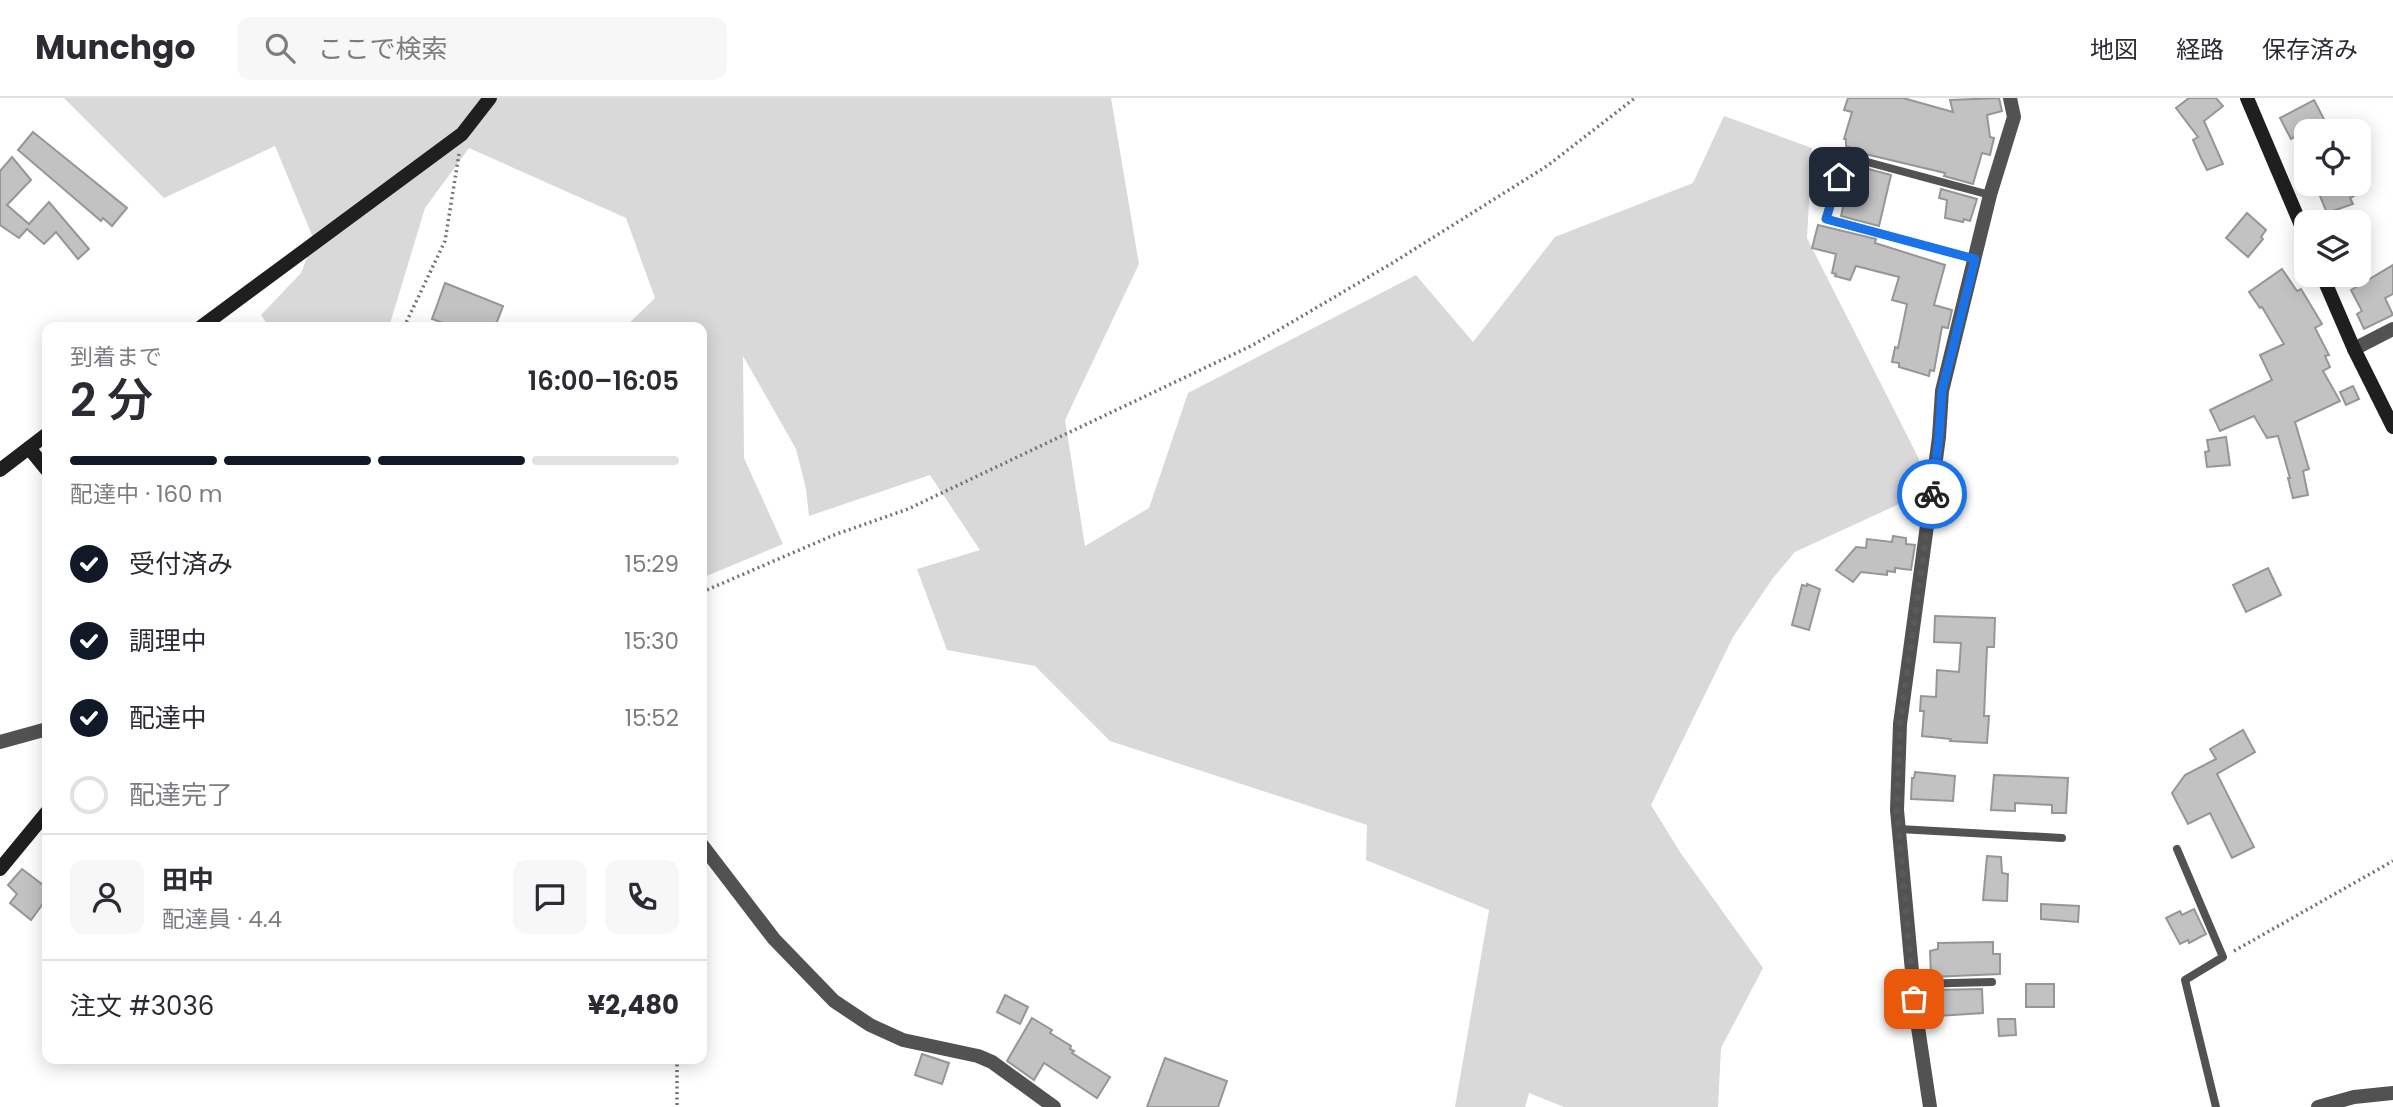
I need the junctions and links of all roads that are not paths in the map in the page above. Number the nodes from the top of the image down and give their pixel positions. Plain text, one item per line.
1 (490, 98) edge
2 (2010, 98) edge
3 (2247, 98) edge
4 (1990, 195) junction
5 (2295, 210) edge
6 (1975, 259) junction
7 (2327, 287) edge
8 (208, 322) edge
9 (2393, 329) edge
10 (2354, 349) junction
11 (2393, 427) edge
12 (42, 438) edge
13 (29, 448) junction
14 (42, 464) edge
15 (0, 470) edge
16 (42, 730) edge
17 (0, 741) edge
18 (42, 818) edge
19 (1899, 829) junction
20 (2062, 838) dead end
21 (2177, 849) dead end
22 (707, 852) edge
23 (0, 869) edge
24 (1992, 982) dead end
25 (1913, 984) junction
26 (2393, 1093) edge
27 (1055, 1107) edge
28 (1930, 1107) edge
29 (2216, 1107) edge
30 (2318, 1107) edge

1 - 8 street
2 - 4 street
3 - 5 street
4 - 6 street
4 - 6 lane
6 - 19 street
7 - 10 street
9 - 10 street
10 - 11 street
12 - 13 street
13 - 14 street
13 - 15 street
16 - 17 street
18 - 23 street
19 - 20 lane
19 - 25 street
21 - 29 lane
22 - 27 street
24 - 25 lane
25 - 28 street
26 - 30 street

